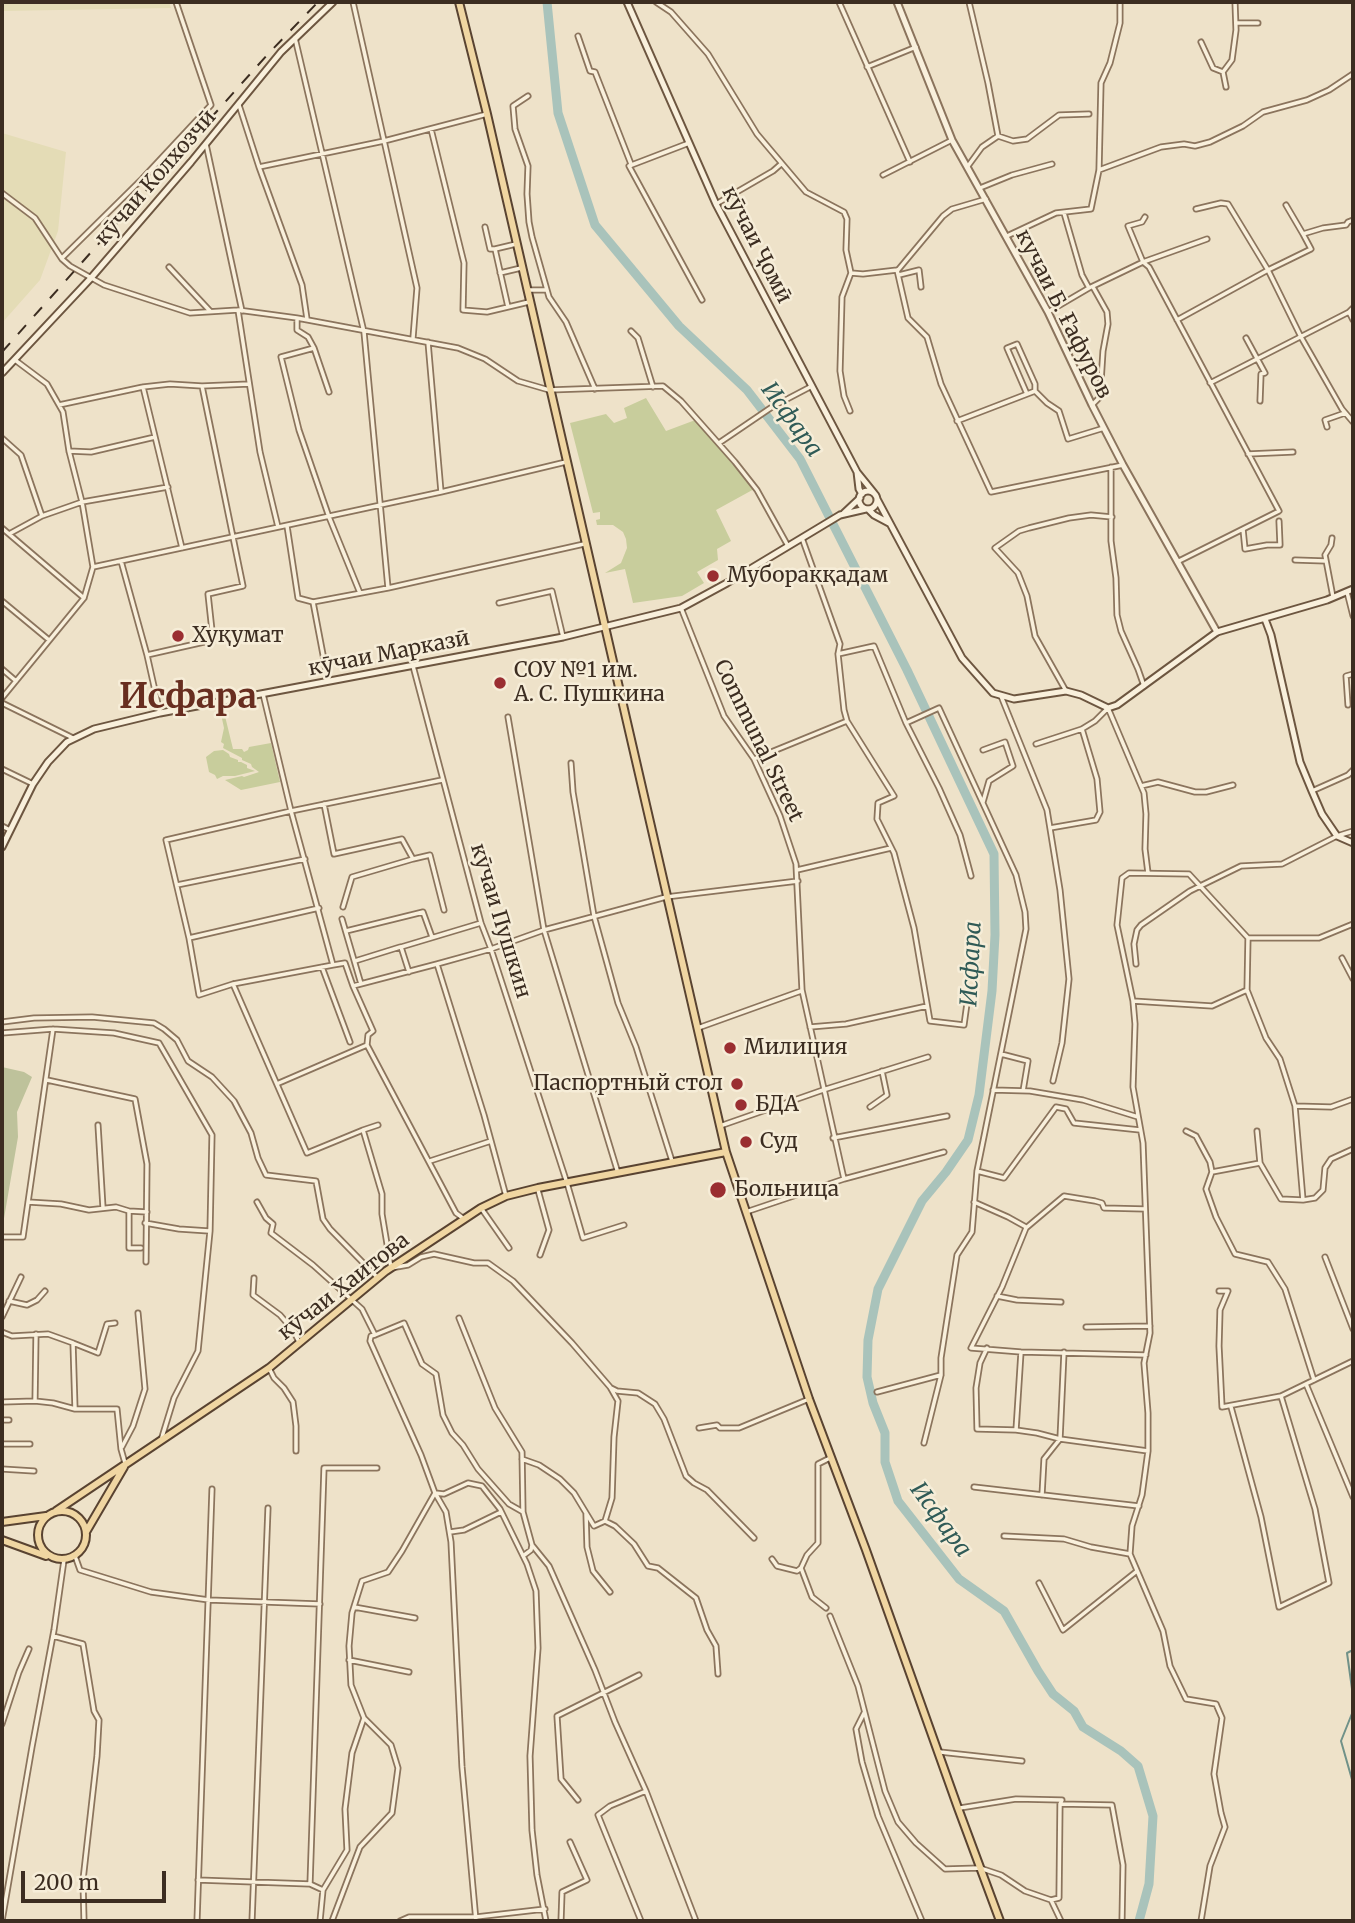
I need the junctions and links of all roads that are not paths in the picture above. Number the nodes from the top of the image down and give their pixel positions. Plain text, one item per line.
1 (176, 2) edge
2 (333, 2) edge
3 (353, 2) edge
4 (459, 2) edge
5 (627, 2) edge
6 (656, 2) edge
7 (839, 2) edge
8 (897, 2) edge
9 (969, 2) edge
10 (1120, 2) edge
11 (1235, 2) edge
12 (1236, 23) junction
13 (1258, 23) dead end
14 (578, 36) dead end
15 (295, 38) junction
16 (1201, 42) dead end
17 (916, 47) junction
18 (867, 67) junction
19 (1223, 72) junction
20 (1353, 74) edge
21 (1226, 88) dead end
22 (528, 96) dead end
23 (239, 105) junction
24 (487, 114) junction
25 (1089, 114) dead end
26 (430, 129) junction
27 (998, 136) junction
28 (952, 140) junction
29 (384, 141) junction
30 (689, 143) junction
31 (206, 144) junction
32 (322, 154) junction
33 (910, 162) junction
34 (1052, 163) dead end
35 (631, 164) junction
36 (781, 164) junction
37 (259, 166) junction
38 (968, 166) junction
39 (1099, 170) junction
40 (883, 175) dead end
41 (979, 188) junction
42 (2, 193) edge
43 (985, 199) junction
44 (716, 204) junction
45 (1286, 205) dead end
46 (1196, 209) dead end
47 (1064, 213) junction
48 (1145, 217) dead end
49 (1353, 220) edge
50 (485, 227) dead end
51 (1303, 234) junction
52 (1005, 237) junction
53 (1207, 239) dead end
54 (516, 244) junction
55 (495, 249) junction
56 (62, 259) junction
57 (1143, 262) junction
58 (169, 267) dead end
59 (522, 268) junction
60 (1268, 270) junction
61 (898, 272) junction
62 (500, 273) junction
63 (851, 273) junction
64 (91, 278) junction
65 (921, 287) dead end
66 (1091, 287) junction
67 (527, 290) junction
68 (546, 290) junction
69 (702, 300) dead end
70 (529, 302) junction
71 (508, 307) junction
72 (1353, 307) edge
73 (210, 311) junction
74 (240, 311) junction
75 (1048, 312) junction
76 (1349, 312) junction
77 (297, 318) junction
78 (307, 320) junction
79 (1177, 320) junction
80 (1353, 320) edge
81 (631, 331) dead end
82 (364, 332) junction
83 (1301, 337) junction
84 (412, 338) junction
85 (1246, 338) dead end
86 (428, 342) junction
87 (314, 348) junction
88 (14, 359) junction
89 (1257, 359) junction
90 (2, 373) edge
91 (1210, 383) junction
92 (249, 384) junction
93 (202, 386) junction
94 (812, 386) junction
95 (143, 387) junction
96 (653, 387) junction
97 (595, 389) junction
98 (549, 390) junction
99 (1035, 391) junction
100 (329, 392) dead end
101 (1027, 394) junction
102 (1260, 401) dead end
103 (59, 405) junction
104 (1092, 405) junction
105 (850, 411) dead end
106 (1345, 413) junction
107 (957, 421) junction
108 (1353, 422) edge
109 (1327, 427) dead end
110 (1105, 428) junction
111 (155, 437) junction
112 (2, 438) edge
113 (719, 443) junction
114 (69, 451) junction
115 (1293, 452) dead end
116 (1248, 454) junction
117 (566, 462) junction
118 (1124, 465) junction
119 (1111, 467) junction
120 (857, 472) junction
121 (168, 487) junction
122 (441, 492) junction
123 (861, 496) junction
124 (876, 496) junction
125 (82, 502) junction
126 (380, 505) junction
127 (867, 509) junction
128 (842, 514) junction
129 (42, 516) junction
130 (329, 516) junction
131 (1112, 517) junction
132 (1279, 521) dead end
133 (890, 524) junction
134 (287, 526) junction
135 (278, 527) junction
136 (2, 528) edge
137 (1243, 529) junction
138 (9, 534) junction
139 (233, 537) junction
140 (802, 538) junction
141 (1332, 538) dead end
142 (584, 544) junction
143 (788, 547) junction
144 (182, 548) junction
145 (1295, 560) dead end
146 (121, 561) junction
147 (1326, 561) junction
148 (1177, 562) junction
149 (93, 567) junction
150 (388, 588) junction
151 (1350, 590) edge
152 (360, 593) junction
153 (1333, 597) junction
154 (84, 598) junction
155 (2, 601) edge
156 (313, 602) junction
157 (499, 603) dead end
158 (681, 608) junction
159 (1353, 616) edge
160 (1265, 619) junction
161 (605, 626) junction
162 (1217, 632) junction
163 (563, 637) junction
164 (49, 640) junction
165 (838, 654) junction
166 (147, 656) junction
167 (412, 666) junction
168 (2, 669) edge
169 (1353, 674) edge
170 (16, 681) junction
171 (328, 681) junction
172 (1144, 685) junction
173 (1066, 691) junction
174 (263, 694) junction
175 (1002, 696) junction
176 (2, 700) edge
177 (1348, 705) dead end
178 (1108, 708) junction
179 (160, 713) junction
180 (508, 717) dead end
181 (847, 721) junction
182 (908, 722) junction
183 (1082, 729) junction
184 (73, 738) junction
185 (1036, 744) dead end
186 (983, 750) dead end
187 (754, 759) junction
188 (571, 763) dead end
189 (2, 769) edge
190 (1353, 772) edge
191 (442, 780) junction
192 (33, 783) junction
193 (1233, 785) dead end
194 (1141, 786) junction
195 (1312, 791) junction
196 (324, 804) junction
197 (982, 804) junction
198 (292, 811) junction
199 (2, 826) edge
200 (1050, 828) junction
201 (10, 830) junction
202 (1353, 831) edge
203 (1337, 836) junction
204 (1353, 843) edge
205 (2, 847) edge
206 (891, 848) junction
207 (305, 859) junction
208 (413, 859) junction
209 (797, 870) junction
210 (1148, 873) junction
211 (971, 876) dead end
212 (798, 881) junction
213 (177, 885) junction
214 (1201, 887) junction
215 (666, 897) junction
216 (343, 907) dead end
217 (319, 908) junction
218 (444, 910) dead end
219 (594, 916) junction
220 (342, 919) dead end
221 (481, 923) junction
222 (1353, 924) edge
223 (544, 930) junction
224 (346, 931) junction
225 (189, 938) junction
226 (432, 938) junction
227 (1248, 938) junction
228 (401, 947) junction
229 (491, 948) junction
230 (1342, 958) dead end
231 (355, 961) junction
232 (437, 964) junction
233 (1136, 964) dead end
234 (334, 965) junction
235 (322, 967) junction
236 (409, 972) junction
237 (1353, 979) edge
238 (233, 984) junction
239 (361, 984) junction
240 (354, 986) junction
241 (802, 990) junction
242 (1247, 990) junction
243 (968, 996) dead end
244 (1133, 1001) junction
245 (927, 1006) junction
246 (2, 1022) edge
247 (810, 1027) junction
248 (698, 1028) junction
249 (53, 1029) junction
250 (2, 1033) edge
251 (350, 1042) dead end
252 (367, 1045) junction
253 (1001, 1054) junction
254 (928, 1057) dead end
255 (882, 1072) junction
256 (47, 1080) junction
257 (1053, 1080) dead end
258 (278, 1083) junction
259 (823, 1090) junction
260 (993, 1090) junction
261 (1023, 1091) junction
262 (1353, 1099) edge
263 (1295, 1106) junction
264 (870, 1107) dead end
265 (947, 1116) dead end
266 (1138, 1117) junction
267 (98, 1125) dead end
268 (378, 1125) dead end
269 (720, 1126) junction
270 (363, 1130) junction
271 (1140, 1130) junction
272 (1257, 1130) dead end
273 (1186, 1131) dead end
274 (834, 1138) junction
275 (491, 1141) junction
276 (1353, 1149) edge
277 (944, 1152) dead end
278 (726, 1153) junction
279 (430, 1161) junction
280 (673, 1163) junction
281 (1260, 1163) junction
282 (977, 1171) junction
283 (618, 1172) junction
284 (1212, 1172) junction
285 (844, 1178) junction
286 (567, 1183) junction
287 (538, 1188) junction
288 (506, 1196) junction
289 (1303, 1200) junction
290 (28, 1202) junction
291 (257, 1202) dead end
292 (974, 1202) junction
293 (103, 1208) junction
294 (481, 1208) junction
295 (1144, 1209) junction
296 (129, 1211) junction
297 (147, 1212) junction
298 (746, 1212) junction
299 (464, 1219) junction
300 (145, 1223) junction
301 (624, 1225) dead end
302 (1026, 1228) junction
303 (210, 1231) junction
304 (2, 1237) edge
305 (141, 1248) dead end
306 (509, 1248) dead end
307 (540, 1255) dead end
308 (1325, 1257) dead end
309 (146, 1262) dead end
310 (391, 1268) junction
311 (21, 1277) dead end
312 (254, 1278) dead end
313 (378, 1278) junction
314 (45, 1292) dead end
315 (1219, 1292) dead end
316 (997, 1296) junction
317 (353, 1300) junction
318 (9, 1301) junction
319 (1061, 1302) dead end
320 (138, 1313) dead end
321 (2, 1317) edge
322 (459, 1318) dead end
323 (115, 1323) dead end
324 (1150, 1326) junction
325 (1086, 1327) dead end
326 (1353, 1329) edge
327 (2, 1332) edge
328 (36, 1334) junction
329 (375, 1335) junction
330 (73, 1343) junction
331 (300, 1344) junction
332 (987, 1348) junction
333 (1021, 1352) junction
334 (1064, 1352) junction
335 (1146, 1355) junction
336 (1353, 1361) edge
337 (269, 1368) junction
338 (941, 1375) junction
339 (1314, 1380) junction
340 (1306, 1384) junction
341 (610, 1387) junction
342 (877, 1392) dead end
343 (1281, 1396) junction
344 (809, 1399) junction
345 (35, 1401) junction
346 (2, 1402) edge
347 (1231, 1406) junction
348 (75, 1409) junction
349 (2, 1420) edge
350 (9, 1420) dead end
351 (699, 1428) dead end
352 (1016, 1430) junction
353 (162, 1439) junction
354 (1059, 1439) junction
355 (923, 1443) dead end
356 (2, 1444) edge
357 (30, 1444) dead end
358 (121, 1449) junction
359 (296, 1451) dead end
360 (1148, 1451) junction
361 (830, 1458) junction
362 (522, 1459) junction
363 (125, 1465) junction
364 (377, 1468) dead end
365 (2, 1469) edge
366 (34, 1471) dead end
367 (974, 1487) dead end
368 (212, 1489) dead end
369 (435, 1493) junction
370 (1042, 1495) junction
371 (1353, 1497) edge
372 (1139, 1506) junction
373 (268, 1508) dead end
374 (56, 1511) junction
375 (501, 1512) junction
376 (523, 1512) junction
377 (586, 1512) junction
378 (46, 1516) junction
379 (606, 1521) junction
380 (2, 1522) edge
381 (86, 1532) junction
382 (450, 1532) junction
383 (1004, 1536) dead end
384 (754, 1538) dead end
385 (2, 1540) edge
386 (532, 1545) junction
387 (1130, 1554) junction
388 (75, 1556) junction
389 (523, 1556) junction
390 (60, 1559) junction
391 (772, 1559) dead end
392 (801, 1568) junction
393 (1137, 1571) junction
394 (1039, 1583) dead end
395 (610, 1592) dead end
396 (209, 1600) junction
397 (264, 1602) junction
398 (320, 1604) junction
399 (354, 1607) junction
400 (826, 1608) dead end
401 (830, 1616) dead end
402 (415, 1618) dead end
403 (53, 1636) junction
404 (29, 1649) dead end
405 (349, 1660) junction
406 (409, 1672) dead end
407 (718, 1674) dead end
408 (639, 1675) dead end
409 (604, 1693) junction
410 (865, 1712) junction
411 (364, 1718) junction
412 (2, 1724) edge
413 (937, 1751) junction
414 (1021, 1761) dead end
415 (646, 1791) junction
416 (578, 1800) dead end
417 (1060, 1804) junction
418 (958, 1808) junction
419 (570, 1842) dead end
420 (980, 1868) junction
421 (198, 1880) junction
422 (254, 1881) junction
423 (310, 1884) junction
424 (323, 1890) junction
425 (1051, 1900) junction
426 (545, 1909) junction
427 (476, 1919) edge
428 (2, 1921) edge
429 (84, 1921) edge
430 (197, 1921) edge
431 (252, 1921) edge
432 (320, 1921) edge
433 (332, 1921) edge
434 (400, 1921) edge
435 (546, 1921) edge
436 (561, 1921) edge
437 (641, 1921) edge
438 (696, 1921) edge
439 (922, 1921) edge
440 (1000, 1921) edge
441 (1061, 1921) edge
442 (1122, 1921) edge
443 (1200, 1921) edge

1 - 56 street
2 - 15 main road, кӯчаи Колхозчӣ
3 - 29 street
4 - 24 main road
5 - 30 main road, кӯчаи Ҷомӣ
6 - 36 street
7 - 18 street
8 - 17 main road, кучаи Б. Ғафуров
9 - 27 street
10 - 39 street
11 - 12 street
12 - 13 street
12 - 19 street
14 - 35 street
15 - 23 main road, кӯчаи Колхозчӣ
15 - 32 street
16 - 19 street
17 - 18 street
17 - 28 main road, кучаи Б. Ғафуров
18 - 33 street
19 - 21 street
20 - 39 street
22 - 68 street
23 - 31 main road, кӯчаи Колхозчӣ
23 - 37 street
24 - 26 street
24 - 54 main road
25 - 27 street
26 - 29 street
26 - 71 street
27 - 38 street
28 - 33 street
28 - 38 main road, кучаи Б. Ғафуров
29 - 32 street
29 - 84 street
30 - 35 street
30 - 44 main road, кӯчаи Ҷомӣ
31 - 64 main road, кӯчаи Колхозчӣ
31 - 74 street
32 - 37 street
32 - 82 street
33 - 40 street
34 - 41 street
35 - 69 street
36 - 44 street
36 - 63 street
37 - 78 street
38 - 41 main road, кучаи Б. Ғафуров
39 - 47 street
41 - 43 main road, кучаи Б. Ғафуров
42 - 56 street
43 - 52 main road, кучаи Б. Ғафуров
43 - 61 street
44 - 94 main road, кӯчаи Ҷомӣ
45 - 51 street
46 - 60 street
47 - 52 street
47 - 66 street
48 - 57 street
49 - 51 street
50 - 55 street
51 - 60 street
52 - 75 main road, кучаи Б. Ғафуров
53 - 57 street
54 - 55 street
54 - 59 main road
55 - 62 street
56 - 64 street
57 - 66 street
57 - 79 street
58 - 73 street
59 - 62 street
59 - 67 main road
60 - 79 street
60 - 83 street
61 - 63 street
61 - 65 street
61 - 107 street
62 - 71 street
63 - 105 street
64 - 73 street
64 - 88 main road, кӯчаи Колхозчӣ
66 - 75 street
66 - 104 street
67 - 68 street
67 - 70 main road
68 - 97 street
70 - 71 street
70 - 98 main road
72 - 76 street
73 - 74 street
74 - 77 street
74 - 92 street
75 - 104 main road, кучаи Б. Ғафуров
76 - 80 street
76 - 83 street
77 - 78 street
77 - 87 street
78 - 82 street
79 - 91 street
81 - 96 street
82 - 84 street
82 - 126 street
83 - 89 street
83 - 106 street
84 - 86 street
85 - 89 street
86 - 98 street
86 - 122 street
87 - 100 street
87 - 130 street
88 - 90 main road, кӯчаи Колхозчӣ
88 - 103 street
89 - 91 street
89 - 102 street
91 - 116 street
92 - 93 street
92 - 135 street
93 - 95 street
93 - 139 street
94 - 113 street
94 - 120 main road, кӯчаи Ҷомӣ
95 - 103 street
95 - 111 street
96 - 97 street
96 - 113 street
97 - 98 street
98 - 117 main road
99 - 101 street
99 - 101 street
99 - 110 street
101 - 107 street
103 - 114 street
104 - 110 main road, кучаи Б. Ғафуров
106 - 108 street
106 - 109 street
107 - 119 street
110 - 118 main road, кучаи Б. Ғафуров
111 - 114 street
111 - 121 street
112 - 129 street
113 - 143 street
114 - 125 street
115 - 116 street
116 - 137 street
117 - 122 street
117 - 142 main road
118 - 119 street
118 - 148 main road, кучаи Б. Ғафуров
119 - 131 street
120 - 123 main road
120 - 124 main road, кӯчаи Ҷомӣ
121 - 125 street
121 - 144 street
122 - 126 street
123 - 124 main road
123 - 127 main road
123 - 128 main road
124 - 127 main road
124 - 133 main road, кӯчаи Ҷомӣ
125 - 129 street
125 - 149 street
126 - 130 street
126 - 150 street
127 - 128 main road
127 - 133 main road
128 - 140 main road, кӯчаи Марказӣ
129 - 138 street
130 - 134 street
130 - 152 street
131 - 172 street
131 - 173 street
132 - 137 street
133 - 175 main road, кӯчаи Ҷомӣ
134 - 135 street
134 - 156 street
135 - 139 street
136 - 138 street
137 - 148 street
138 - 154 street
139 - 144 street
139 - 166 street
140 - 143 main road, кӯчаи Марказӣ
140 - 165 street
141 - 147 street
142 - 150 street
142 - 161 main road
143 - 158 main road, кӯчаи Марказӣ
144 - 146 street
145 - 147 street
146 - 149 street
146 - 166 street
147 - 153 street
148 - 162 main road, кучаи Б. Ғафуров
149 - 154 street
150 - 152 street
151 - 153 main road
151 - 159 street
152 - 156 street
153 - 160 main road
154 - 164 street
155 - 164 street
156 - 171 street
157 - 163 street
158 - 161 main road, кӯчаи Марказӣ
158 - 187 street, Communal Street
160 - 162 main road
160 - 195 main road
161 - 163 main road, кӯчаи Марказӣ
161 - 215 main road
162 - 172 main road
163 - 167 main road, кӯчаи Марказӣ
164 - 170 street
165 - 181 street
165 - 182 street
166 - 179 street
167 - 171 main road, кӯчаи Марказӣ
167 - 191 street, кӯчаи Пушкин
168 - 170 street
169 - 177 street
170 - 176 street
171 - 174 main road, кӯчаи Марказӣ
172 - 178 main road
173 - 175 main road
173 - 178 main road
174 - 179 main road, кӯчаи Марказӣ
174 - 198 street
175 - 200 street
176 - 184 street
178 - 183 street
178 - 194 street
179 - 184 main road, кӯчаи Марказӣ
180 - 223 street
181 - 187 street
181 - 206 street
182 - 197 street
182 - 211 street
183 - 185 street
183 - 200 street
184 - 192 main road, кӯчаи Марказӣ
186 - 197 street
187 - 209 street, Communal Street
188 - 219 street
189 - 192 street
190 - 195 street
191 - 196 street
191 - 221 street, кӯчаи Пушкин
192 - 201 main road, кӯчаи Марказӣ
193 - 194 street
194 - 210 street
195 - 203 main road
196 - 198 street
196 - 208 street
197 - 253 street
198 - 207 street
198 - 213 street
199 - 201 street
200 - 257 street
201 - 205 main road, кӯчаи Марказӣ
202 - 203 street
203 - 204 main road
203 - 214 street
206 - 209 street
206 - 245 street
207 - 213 street
207 - 217 street
208 - 216 street
208 - 218 street
209 - 212 street, Communal Street
210 - 214 street
210 - 244 street
212 - 215 street
212 - 241 street, Communal Street
213 - 225 street
214 - 227 street
214 - 233 street
215 - 219 street
215 - 248 main road
217 - 225 street
217 - 234 street
219 - 223 street
219 - 280 street
220 - 224 street
221 - 226 street
221 - 229 street, кӯчаи Пушкин
222 - 227 street
223 - 229 street
223 - 283 street
224 - 226 street
224 - 231 street
225 - 238 street
226 - 228 street
227 - 242 street
228 - 231 street
228 - 236 street
229 - 232 street
229 - 286 street, кӯчаи Пушкин
230 - 237 street
231 - 239 street
232 - 236 street
232 - 275 street
234 - 235 street
234 - 240 street
235 - 238 street
235 - 251 street
236 - 239 street
238 - 258 street
239 - 240 street
240 - 252 street
241 - 247 street, Communal Street
241 - 248 street
242 - 244 street
242 - 263 street
243 - 245 street
244 - 266 street
245 - 247 street
246 - 313 street
247 - 259 street, Communal Street
248 - 269 main road
249 - 250 street
249 - 256 street
249 - 303 street
252 - 258 street
252 - 279 street
253 - 260 street
253 - 261 street
254 - 255 street
255 - 259 street
255 - 264 street
256 - 290 street
256 - 297 street
258 - 270 street
259 - 269 street
259 - 274 street, Communal Street
260 - 261 street
260 - 282 street
261 - 266 street
262 - 263 street
263 - 289 street
265 - 274 street
266 - 271 street
267 - 293 street
268 - 270 street
269 - 278 main road
270 - 310 street
271 - 282 street
271 - 295 street
272 - 281 street
273 - 284 street
274 - 285 street, Communal Street
275 - 279 street
275 - 288 street
276 - 289 street
277 - 285 street
278 - 280 main road, кӯчаи Хаитова
278 - 298 main road
279 - 299 street
280 - 283 main road, кӯчаи Хаитова
281 - 284 street
281 - 289 street
282 - 292 street
283 - 286 main road, кӯчаи Хаитова
284 - 339 street
285 - 298 street
286 - 287 main road, кӯчаи Хаитова
286 - 301 street, кӯчаи Пушкин
287 - 288 main road, кӯчаи Хаитова
287 - 307 street
288 - 294 main road, кӯчаи Хаитова
290 - 293 street
290 - 304 street
291 - 317 street
292 - 302 street
292 - 338 street
293 - 296 street
294 - 299 main road, кӯчаи Хаитова
294 - 306 street
295 - 302 street
295 - 324 street
296 - 297 street
296 - 305 street
297 - 300 street
298 - 344 main road
299 - 310 main road, кӯчаи Хаитова
300 - 303 street
300 - 309 street
302 - 316 street
303 - 353 street
308 - 326 street
310 - 313 main road, кӯчаи Хаитова
310 - 341 street
311 - 318 street
312 - 331 street
313 - 317 main road, кӯчаи Хаитова
314 - 318 street
315 - 347 street
316 - 319 street
316 - 332 street
317 - 329 street
317 - 331 main road, кӯчаи Хаитова
318 - 321 street
320 - 358 street
322 - 362 street
323 - 330 street
324 - 325 street
324 - 335 street
327 - 328 street
328 - 330 street
328 - 345 street
329 - 369 street
329 - 376 street
330 - 348 street
331 - 337 main road, кӯчаи Хаитова
332 - 333 street
332 - 352 street
333 - 334 street
333 - 352 street
334 - 335 street
334 - 354 street
335 - 360 street
336 - 339 street
337 - 353 main road, кӯчаи Хаитова
337 - 359 street
338 - 342 street
338 - 355 street
339 - 340 street
340 - 343 street
340 - 371 street
341 - 379 street
341 - 384 street
343 - 347 street
343 - 347 street
344 - 351 street
344 - 361 main road
345 - 346 street
345 - 348 street
348 - 358 street
349 - 350 street
352 - 354 street
353 - 363 main road, кӯчаи Хаитова
354 - 360 street
354 - 370 street
356 - 357 street
358 - 363 street
360 - 372 street
361 - 392 street
361 - 413 main road
362 - 376 street
362 - 377 street
363 - 374 main road, кӯчаи Хаитова
363 - 381 main road
364 - 398 street
365 - 366 street
367 - 370 street
368 - 396 street
369 - 375 street
369 - 382 street
369 - 399 street
370 - 372 street
372 - 387 street
373 - 397 street
374 - 378 main road
374 - 381 main road
375 - 382 street
375 - 389 street
376 - 386 street
377 - 379 street
377 - 395 street
378 - 380 main road
378 - 390 main road
379 - 407 street
381 - 388 main road
382 - 427 street
383 - 387 street
385 - 390 main road
386 - 389 street
386 - 409 street
387 - 393 street
388 - 390 main road
388 - 396 street
389 - 426 street
390 - 403 street
391 - 392 street
392 - 400 street
393 - 394 street
393 - 443 street
396 - 397 street
396 - 421 street
397 - 398 street
397 - 422 street
398 - 423 street
399 - 402 street
399 - 405 street
401 - 410 street
403 - 428 street
403 - 429 street
404 - 412 street
405 - 406 street
405 - 411 street
408 - 409 street
409 - 415 street
409 - 416 street
410 - 420 street
410 - 439 street
411 - 424 street
411 - 433 street
413 - 414 street
413 - 418 main road
415 - 437 street
415 - 438 street
417 - 418 street
417 - 425 street
417 - 442 street
418 - 420 main road
419 - 436 street
420 - 425 street
420 - 440 main road
421 - 422 street
421 - 430 street
422 - 423 street
422 - 431 street
423 - 424 street
424 - 432 street
425 - 441 street
426 - 427 street
426 - 435 street
427 - 434 street

